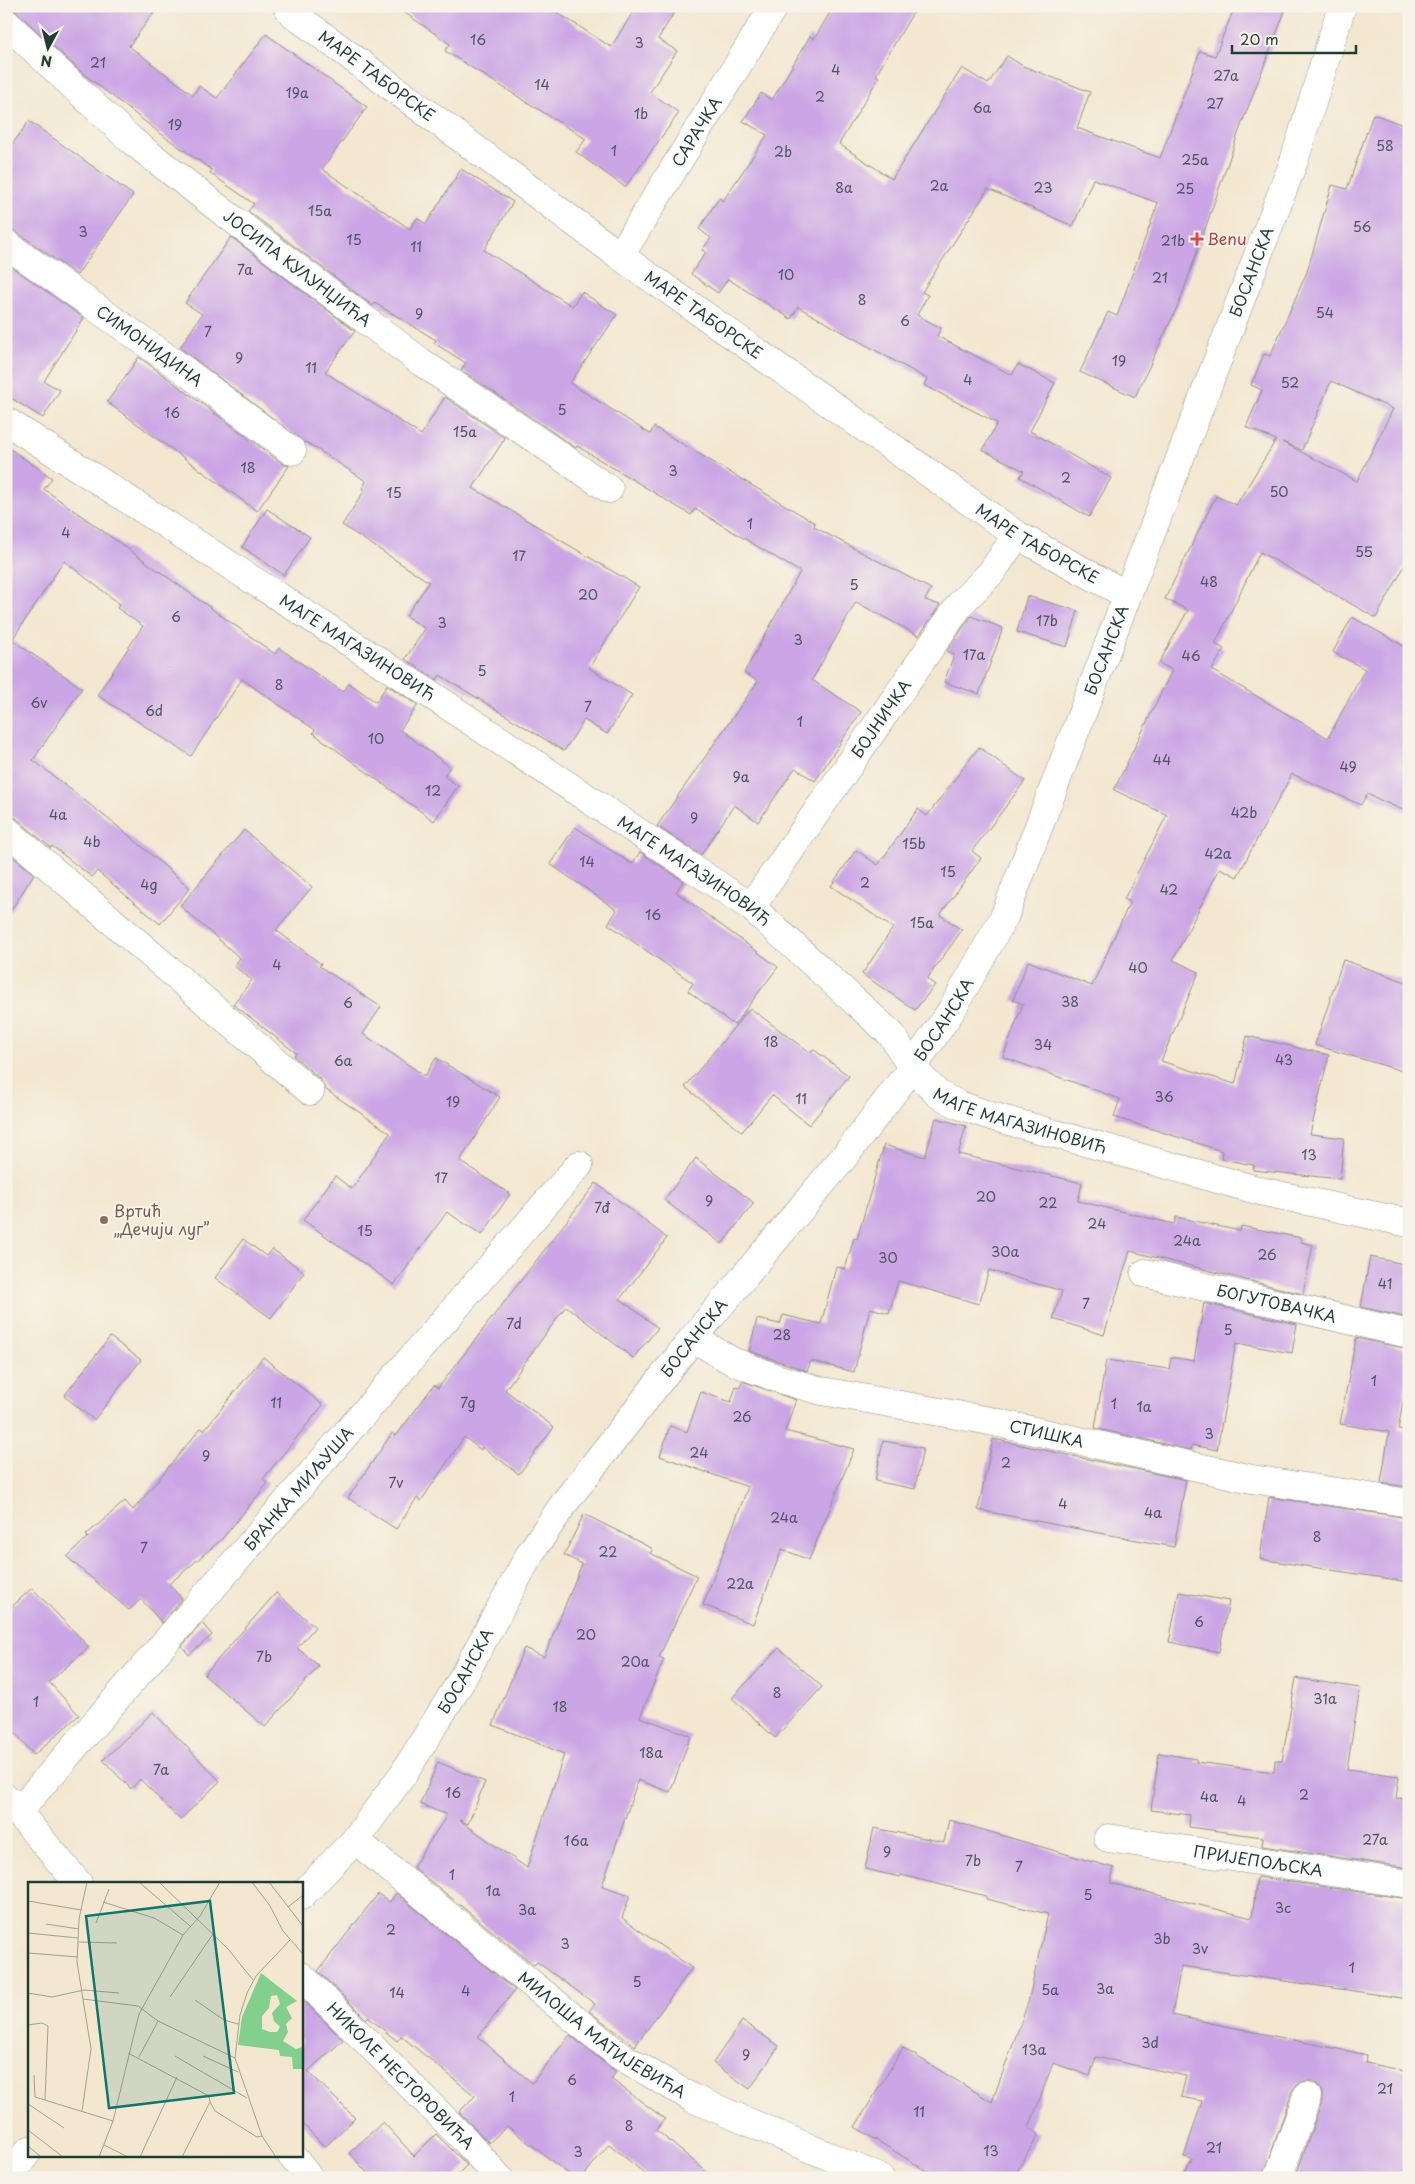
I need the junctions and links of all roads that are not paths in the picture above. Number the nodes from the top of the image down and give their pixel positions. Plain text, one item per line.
1 (774, 6) edge
2 (1342, 6) edge
3 (289, 10) edge
4 (6, 23) edge
5 (6, 244) edge
6 (620, 256) junction
7 (6, 421) edge
8 (292, 451) dead end
9 (609, 489) dead end
10 (1017, 535) junction
11 (1127, 595) junction
12 (6, 830) edge
13 (751, 907) junction
14 (912, 1068) junction
15 (310, 1091) dead end
16 (579, 1165) dead end
17 (1409, 1223) edge
18 (1145, 1273) dead end
19 (1409, 1334) edge
20 (692, 1338) junction
21 (1409, 1503) edge
22 (12, 1805) edge
23 (1108, 1838) dead end
24 (355, 1840) junction
25 (77, 1882) edge
26 (1409, 1884) edge
27 (302, 1895) edge
28 (302, 1977) edge
29 (1307, 2096) dead end
30 (28, 2151) edge
31 (293, 2156) edge
32 (8, 2178) edge
33 (309, 2178) edge
34 (499, 2178) edge
35 (880, 2178) edge
36 (1278, 2178) edge

1 - 6 street, САРАЧКА
2 - 11 street, БОСАНСКА
3 - 6 street, МАРЕ ТАБОРСКЕ
4 - 9 street, ЈОСИПА КУЛУНЏИЋА
5 - 8 street, СИМОНИДИНА
6 - 10 street, МАРЕ ТАБОРСКЕ
7 - 13 street, МАГЕ МАГАЗИНОВИЋ
10 - 11 street, МАРЕ ТАБОРСКЕ
10 - 13 street, БОЈНИЧКА
11 - 14 street, БОСАНСКА
12 - 15 street
13 - 14 street, МАГЕ МАГАЗИНОВИЋ
14 - 17 street, МАГЕ МАГАЗИНОВИЋ
14 - 20 street, БОСАНСКА
16 - 22 street, БРАНКА МИЉУША
18 - 19 street, БОГУТОВАЧКА
20 - 21 street, СТИШКА
20 - 24 street, БОСАНСКА
22 - 25 street
23 - 26 street, ПРИЈЕПОЉСКА
24 - 27 street, БОСАНСКА
24 - 35 street, МИЛОША МАТИЈЕВИЋА
28 - 34 street, НИКОЛЕ НЕСТОРОВИЋА
29 - 36 street
30 - 32 street
31 - 33 street

